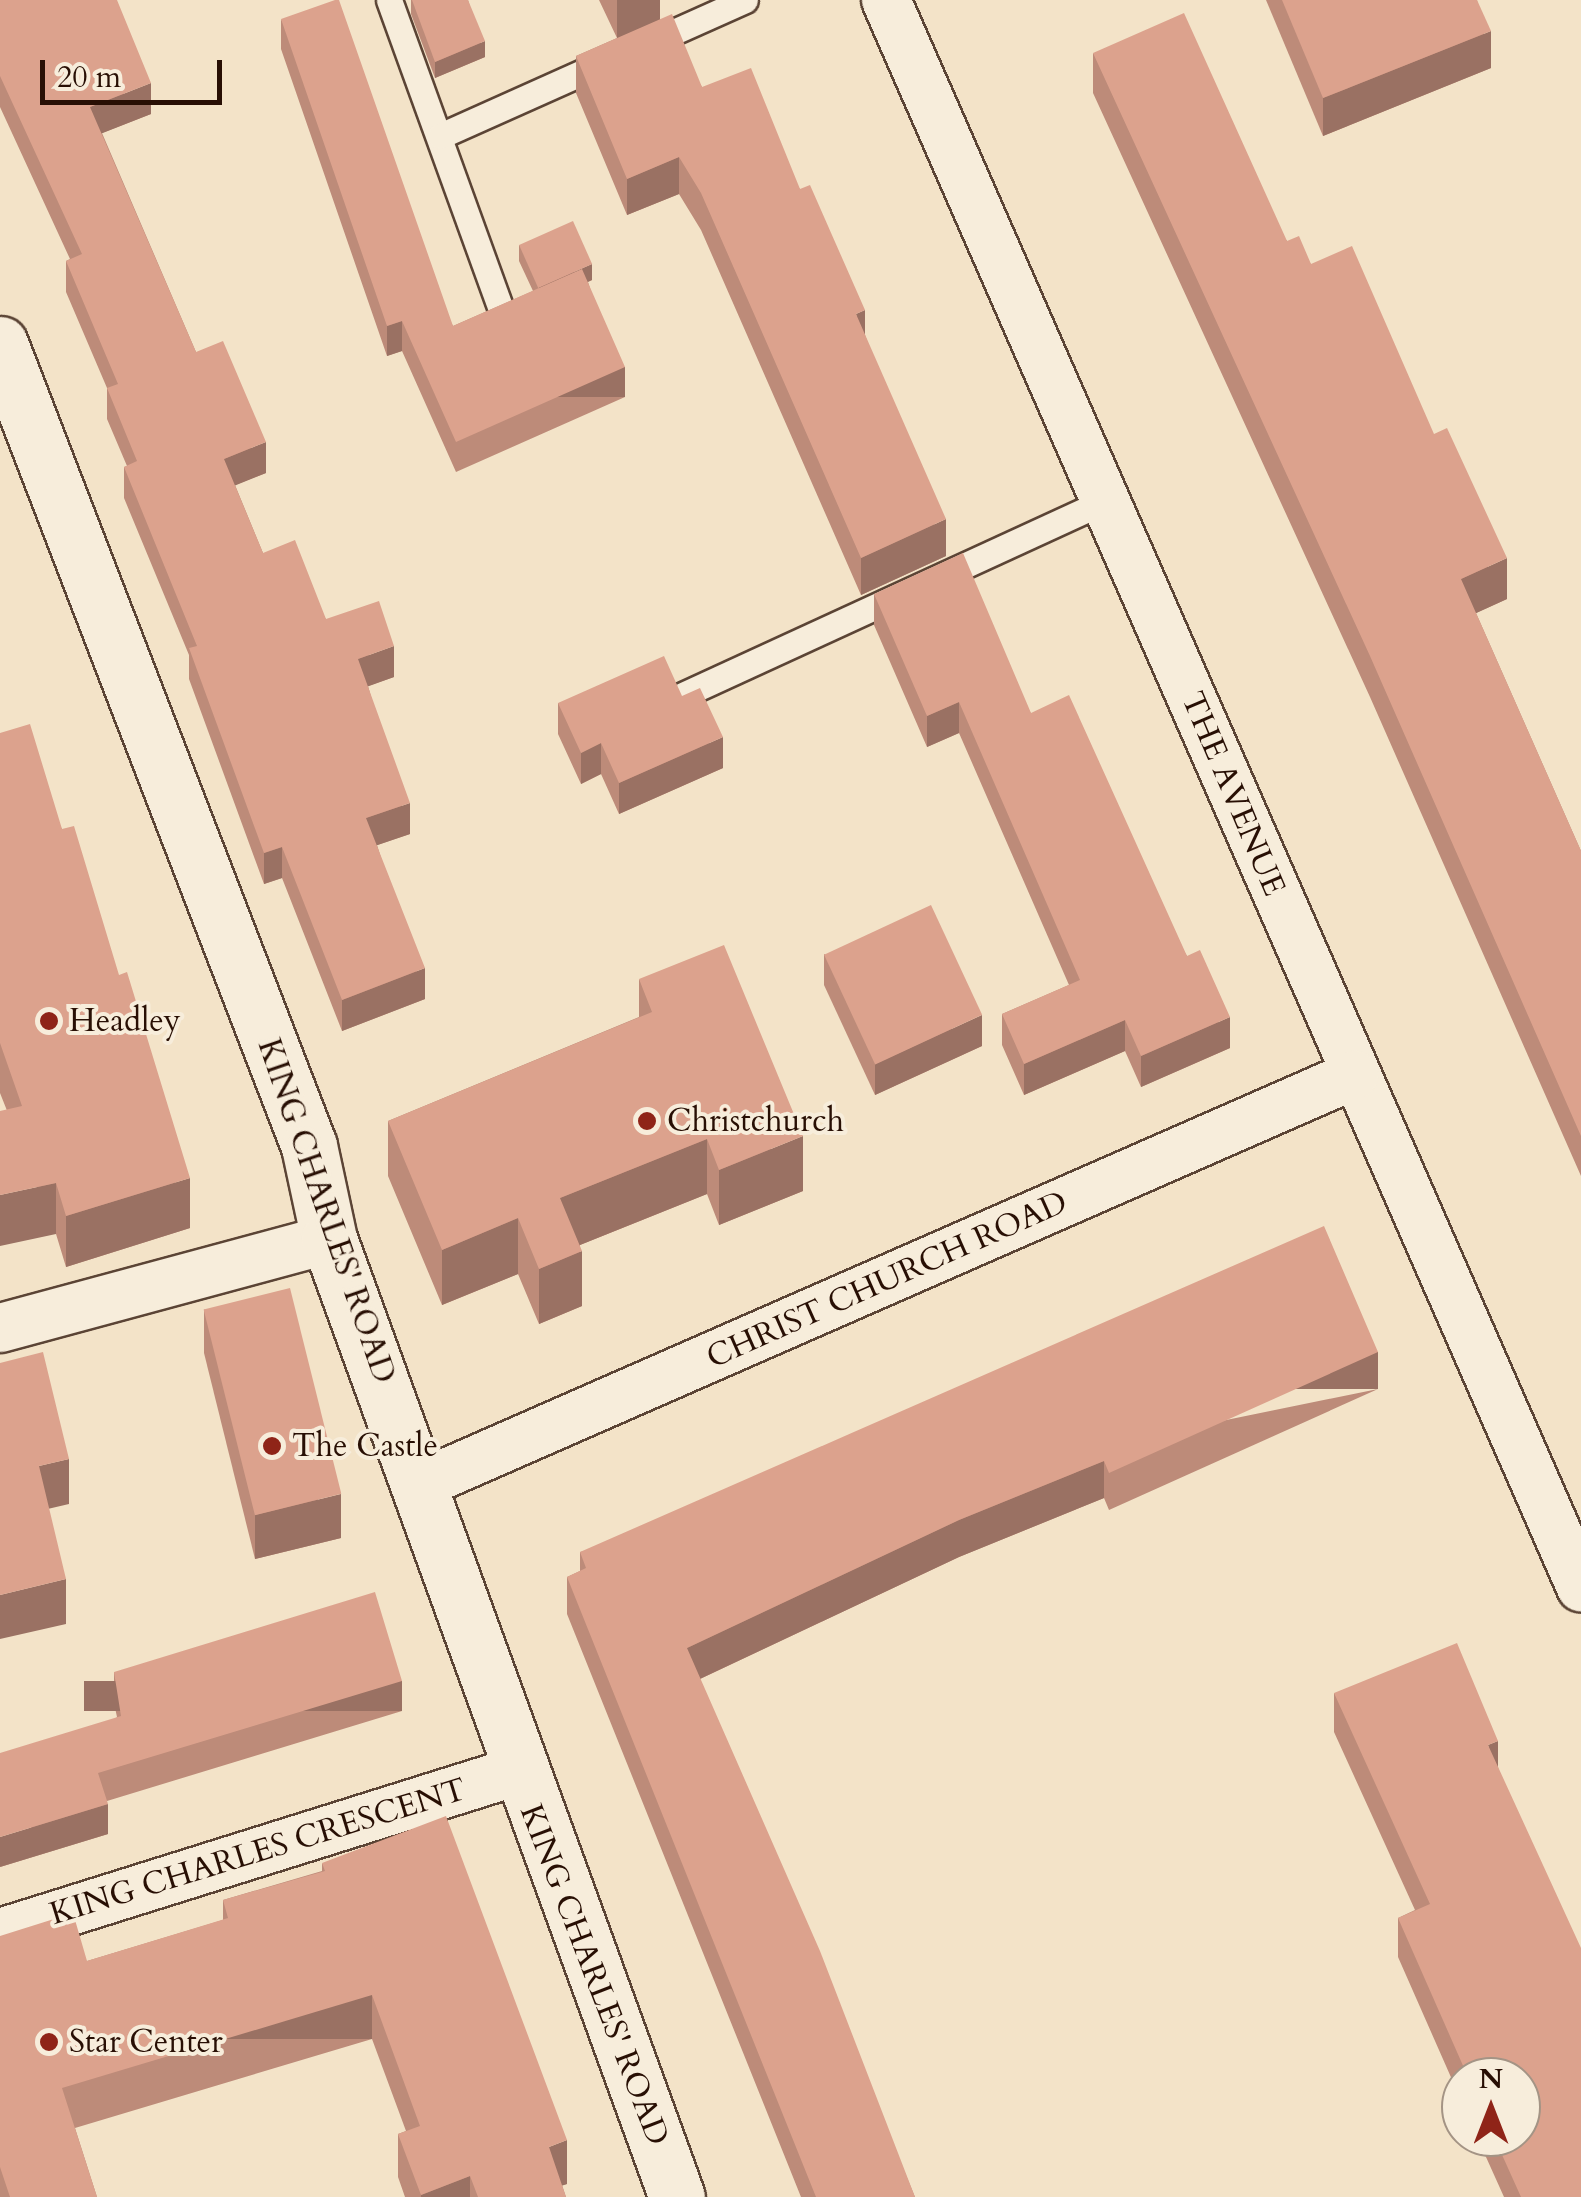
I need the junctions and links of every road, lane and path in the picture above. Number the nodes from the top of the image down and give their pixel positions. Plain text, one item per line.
1 (389, 0) edge
2 (745, 0) edge
3 (886, 0) edge
4 (440, 136) junction
5 (506, 321) edge
6 (0, 344) edge
7 (1106, 500) junction
8 (684, 694) edge
9 (1354, 1075) junction
10 (329, 1239) junction
11 (0, 1328) edge
12 (419, 1486) junction
13 (1581, 1587) edge
14 (517, 1771) junction
15 (0, 1933) edge
16 (677, 2197) edge

1 - 4 lane
2 - 4 lane
3 - 7 street, THE AVENUE
4 - 5 lane
6 - 10 street, KING CHARLES' ROAD
7 - 8 lane
7 - 9 street, THE AVENUE
9 - 12 street, CHRIST CHURCH ROAD
9 - 13 street, THE AVENUE
10 - 11 street
10 - 12 street, KING CHARLES' ROAD
12 - 14 street, KING CHARLES' ROAD
14 - 15 street, KING CHARLES CRESCENT
14 - 16 street, KING CHARLES' ROAD

